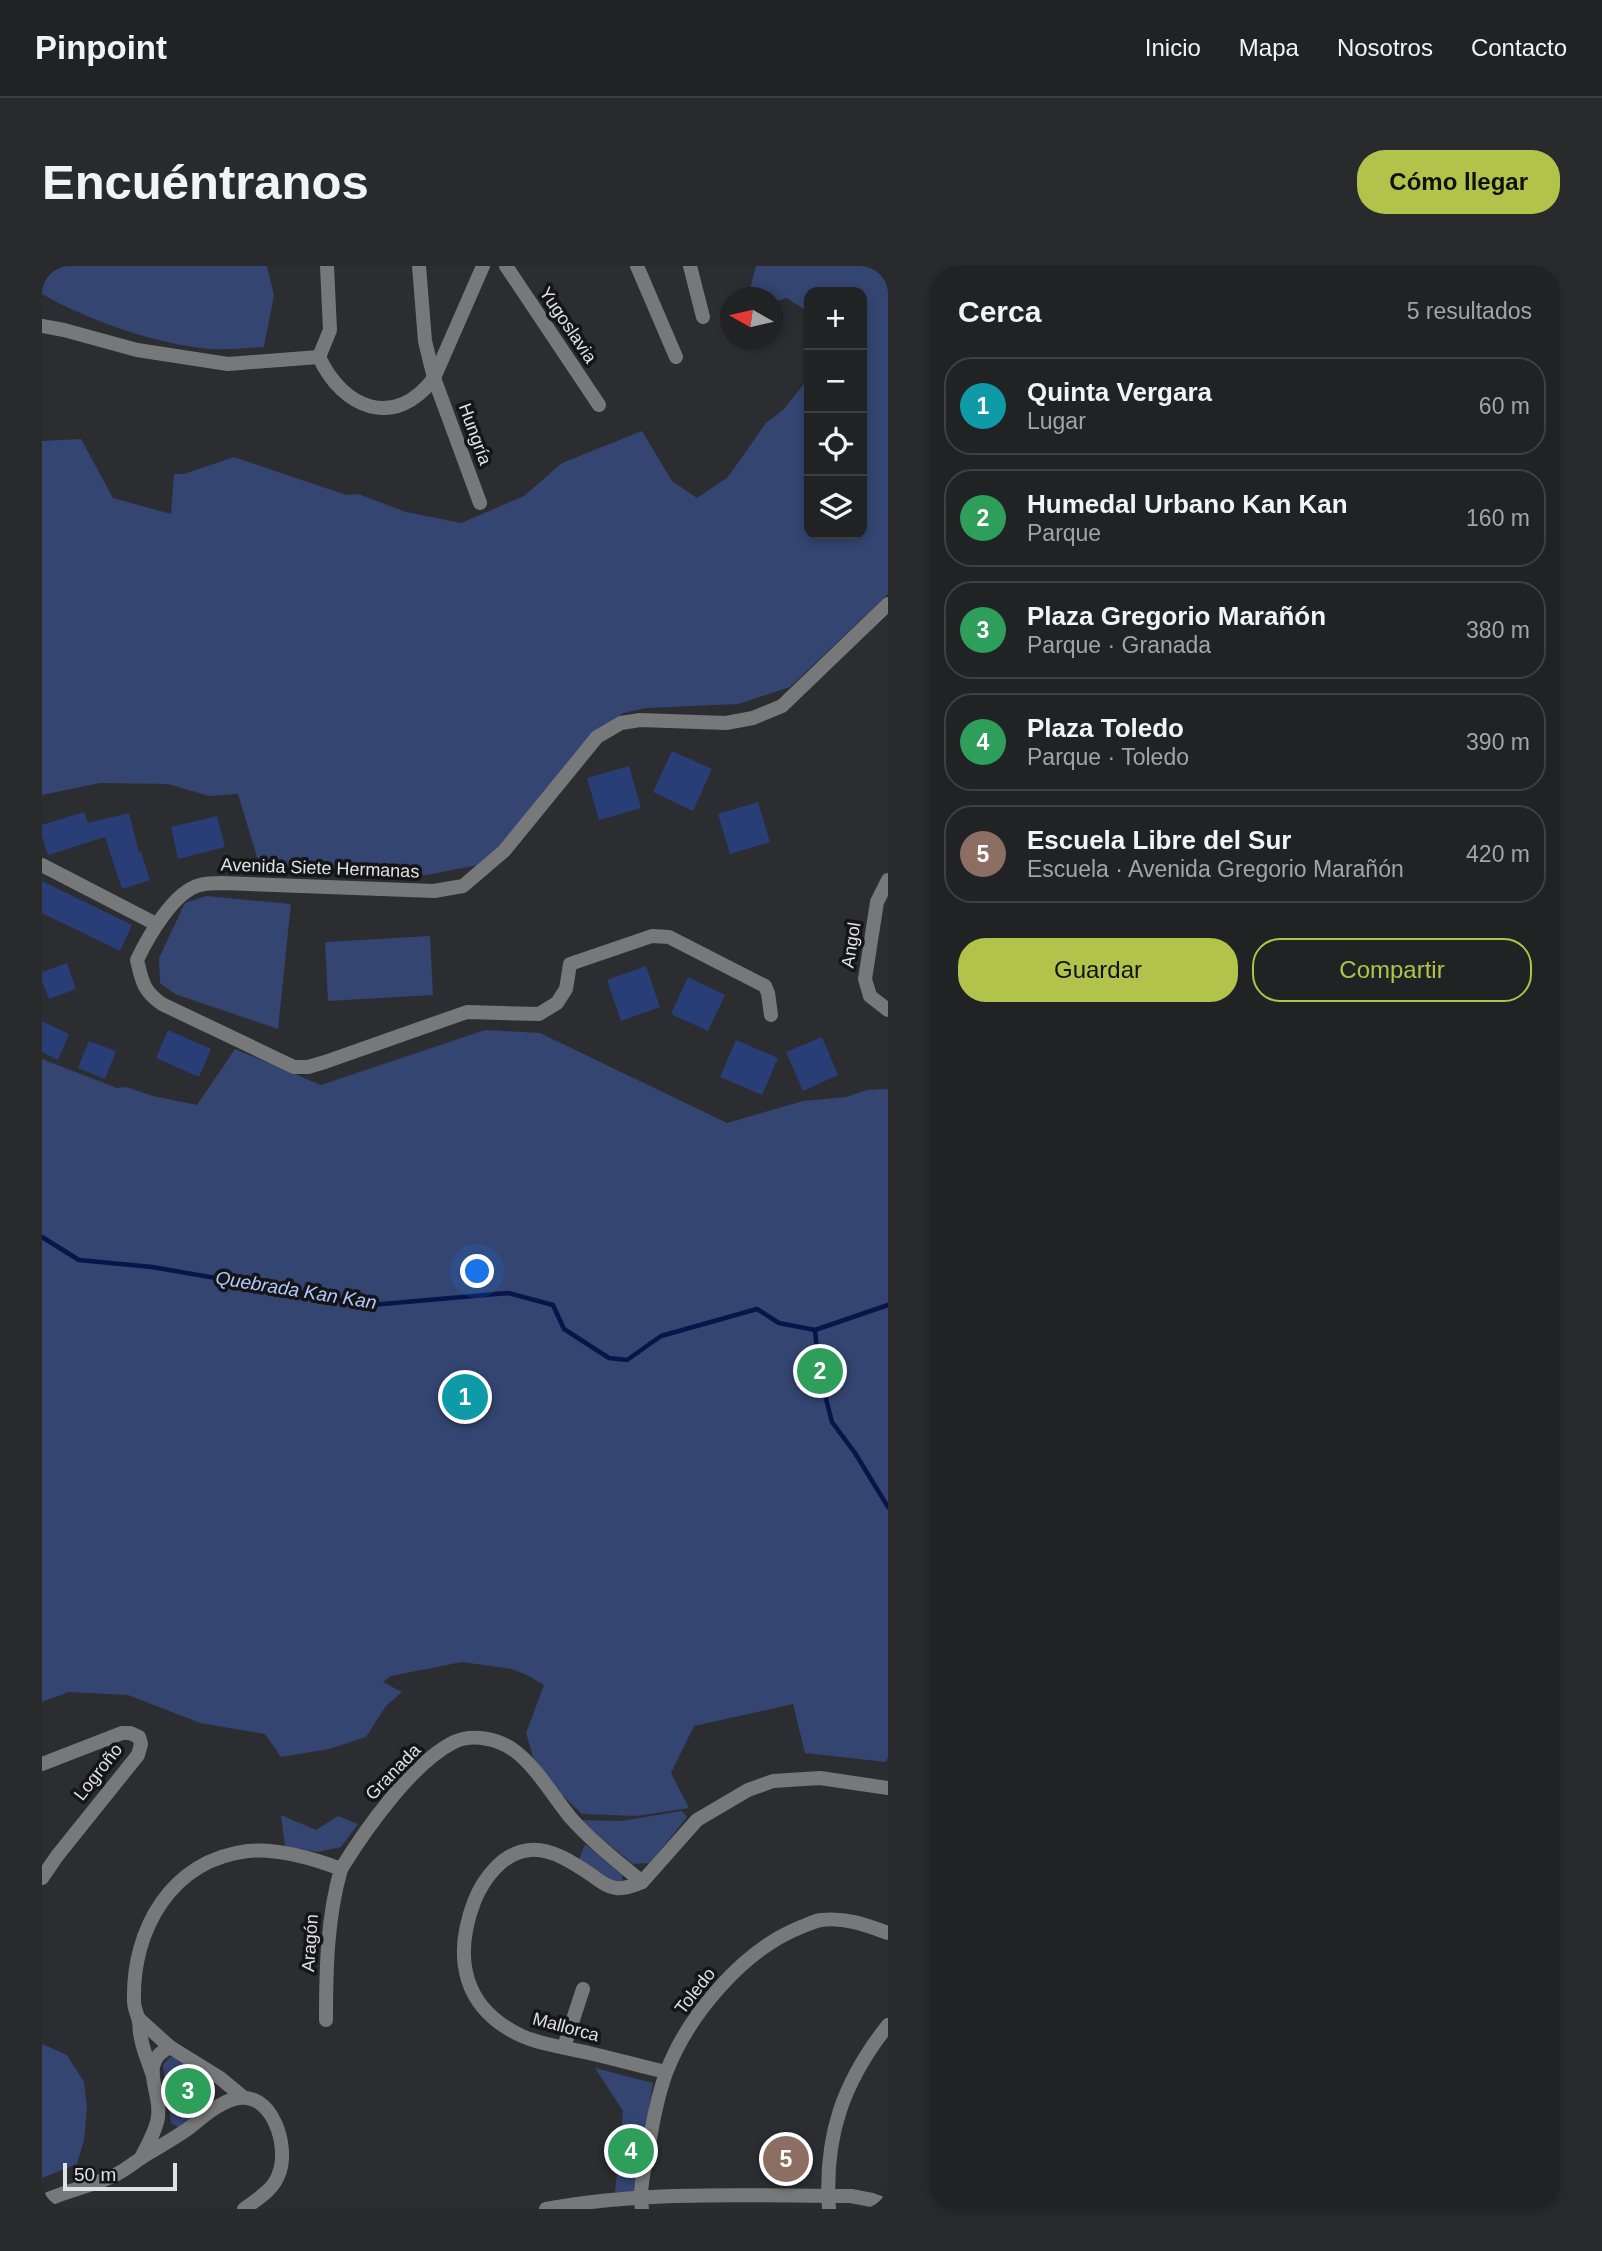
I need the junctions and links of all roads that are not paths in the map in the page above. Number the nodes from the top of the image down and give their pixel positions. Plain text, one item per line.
1 (327, 266) edge
2 (419, 266) edge
3 (483, 266) edge
4 (506, 266) edge
5 (637, 266) edge
6 (690, 266) edge
7 (703, 317) dead end
8 (42, 326) edge
9 (319, 357) junction
10 (676, 357) dead end
11 (434, 378) junction
12 (599, 405) dead end
13 (480, 503) dead end
14 (888, 604) edge
15 (42, 865) edge
16 (888, 880) edge
17 (156, 924) junction
18 (887, 1009) edge
19 (771, 1015) dead end
20 (42, 1763) edge
21 (888, 1788) edge
22 (341, 1869) junction
23 (42, 1878) edge
24 (642, 1882) junction
25 (888, 1933) edge
26 (583, 1989) dead end
27 (139, 2019) junction
28 (326, 2020) dead end
29 (888, 2025) edge
30 (170, 2047) junction
31 (564, 2047) junction
32 (666, 2072) junction
33 (152, 2073) junction
34 (220, 2078) junction
35 (243, 2097) junction
36 (211, 2112) junction
37 (158, 2121) junction
38 (174, 2137) junction
39 (141, 2158) junction
40 (42, 2202) edge
41 (641, 2203) edge
42 (828, 2203) edge
43 (888, 2206) edge
44 (244, 2209) edge
45 (545, 2209) edge

1 - 9 street
2 - 11 street, Hungría
3 - 11 street
4 - 12 street, Yugoslavia
5 - 10 street
6 - 7 street
8 - 9 street
9 - 11 street
11 - 13 street, Hungría
14 - 17 street, Avenida Siete Hermanas
15 - 17 street
16 - 18 street, Angol
17 - 19 street, Avenida Siete Hermanas
20 - 23 street, Logroño
21 - 24 street
22 - 24 street, Granada
22 - 27 street
22 - 28 street, Aragón
24 - 31 street, Mallorca
25 - 32 street, Toledo
26 - 31 street
27 - 30 street
27 - 33 street
29 - 42 street
30 - 33 street
30 - 34 street
31 - 32 street, Mallorca
32 - 41 street, Toledo
33 - 37 street
34 - 35 street
34 - 36 street
35 - 36 street
35 - 44 street
36 - 38 street
37 - 38 street
37 - 39 street
38 - 39 street
39 - 40 street
41 - 42 street
41 - 45 street
42 - 43 street

